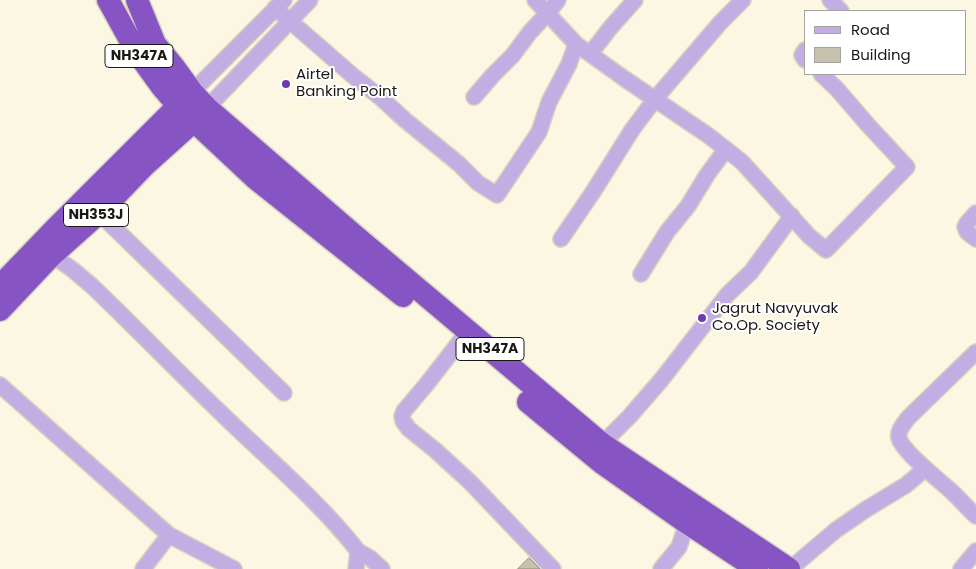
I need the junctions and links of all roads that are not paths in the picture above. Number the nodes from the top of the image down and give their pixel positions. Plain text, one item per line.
1 (108, 0) edge
2 (137, 0) edge
3 (310, 0) edge
4 (535, 0) edge
5 (558, 0) edge
6 (635, 0) edge
7 (743, 0) edge
8 (830, 0) edge
9 (280, 4) edge
10 (840, 10) edge
11 (548, 13) junction
12 (290, 20) junction
13 (576, 44) junction
14 (590, 54) junction
15 (823, 75) edge
16 (474, 97) dead end
17 (655, 99) junction
18 (193, 107) junction
19 (726, 149) junction
20 (99, 213) junction
21 (976, 213) edge
22 (792, 216) junction
23 (561, 239) dead end
24 (976, 239) edge
25 (52, 255) junction
26 (641, 274) dead end
27 (0, 286) edge
28 (0, 310) edge
29 (463, 337) junction
30 (976, 352) edge
31 (0, 385) edge
32 (284, 394) dead end
33 (602, 444) junction
34 (926, 469) junction
35 (973, 506) edge
36 (692, 516) junction
37 (169, 535) junction
38 (358, 551) junction
39 (976, 551) edge
40 (142, 569) edge
41 (234, 569) edge
42 (356, 569) edge
43 (382, 569) edge
44 (553, 569) edge
45 (661, 569) edge
46 (757, 569) edge
47 (789, 569) edge
48 (961, 569) edge

1 - 18 highway, NH347A
2 - 18 highway, NH347A
3 - 12 street
4 - 11 street
5 - 11 street
6 - 14 street
7 - 17 street
8 - 10 street
9 - 12 street
9 - 18 street
11 - 13 street
11 - 16 street
12 - 13 street
12 - 18 street
13 - 14 street
14 - 17 street
15 - 22 street
17 - 19 street
17 - 23 street
18 - 20 highway, NH353J
18 - 27 highway, NH353J
18 - 29 highway, NH347A
19 - 22 street
19 - 26 street
20 - 25 highway, NH353J
20 - 32 street
21 - 24 street
22 - 33 street
25 - 28 highway, NH353J
25 - 38 street
29 - 33 highway, NH347A
29 - 36 highway
29 - 44 street
30 - 34 street
31 - 37 street
33 - 36 highway, NH347A
34 - 35 street
34 - 47 street
36 - 45 street
36 - 46 highway
36 - 47 highway, NH347A
37 - 40 street
37 - 41 street
38 - 42 street
38 - 43 street
39 - 48 street

